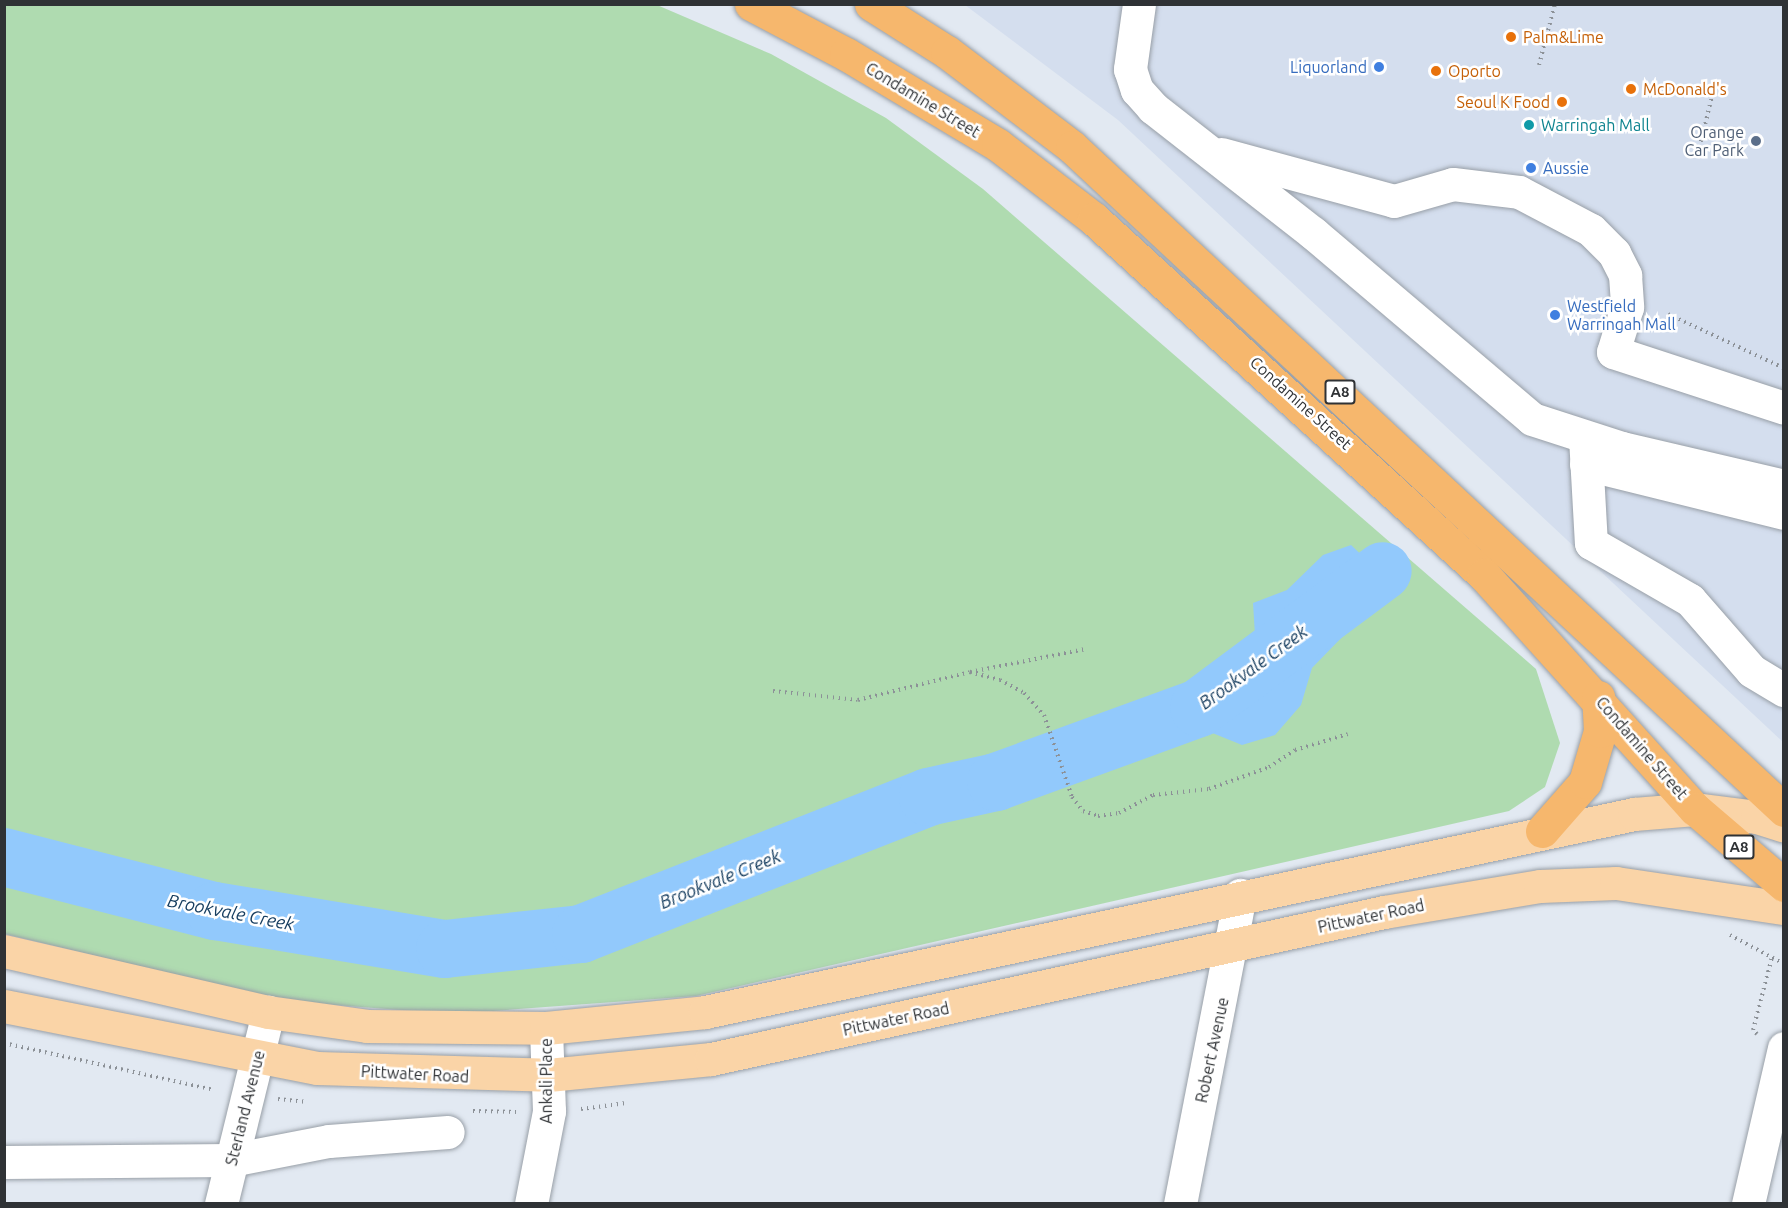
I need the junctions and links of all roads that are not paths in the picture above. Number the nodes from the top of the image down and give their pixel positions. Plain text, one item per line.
1 (751, 4) edge
2 (871, 4) edge
3 (1139, 4) edge
4 (1208, 150) junction
5 (1784, 408) edge
6 (1586, 451) junction
7 (1784, 486) edge
8 (1784, 513) edge
9 (1784, 690) edge
10 (1598, 697) junction
11 (1695, 809) junction
12 (1784, 810) edge
13 (1784, 826) edge
14 (1542, 831) junction
15 (1784, 885) edge
16 (1240, 896) junction
17 (1784, 908) edge
18 (1233, 946) junction
19 (4, 951) edge
20 (4, 1006) edge
21 (268, 1012) junction
22 (546, 1028) junction
23 (1782, 1055) edge
24 (257, 1060) junction
25 (548, 1075) junction
26 (1777, 1120) edge
27 (448, 1132) dead end
28 (231, 1160) junction
29 (4, 1161) edge
30 (221, 1203) edge
31 (531, 1203) edge
32 (1180, 1203) edge
33 (1748, 1203) edge

1 - 10 highway, Condamine Street / A8
2 - 12 highway, Condamine Street / A8
3 - 4 street
4 - 5 street
4 - 6 street
6 - 7 street
6 - 8 street
6 - 9 street
10 - 11 highway, Condamine Street / A8
10 - 14 highway
11 - 13 main road
11 - 14 main road
11 - 15 highway, Condamine Street / A8
14 - 16 main road
16 - 18 street, Robert Avenue
16 - 22 main road
17 - 18 main road, Pittwater Road
18 - 25 main road, Pittwater Road
18 - 32 street, Robert Avenue
19 - 21 main road
20 - 24 main road, Pittwater Road
21 - 22 main road
21 - 24 street, Sterland Avenue
22 - 25 street, Ankali Place
23 - 26 street
24 - 25 main road, Pittwater Road
24 - 28 street, Sterland Avenue
25 - 31 street, Ankali Place
26 - 33 street
27 - 28 street
28 - 29 street
28 - 30 street, Sterland Avenue

